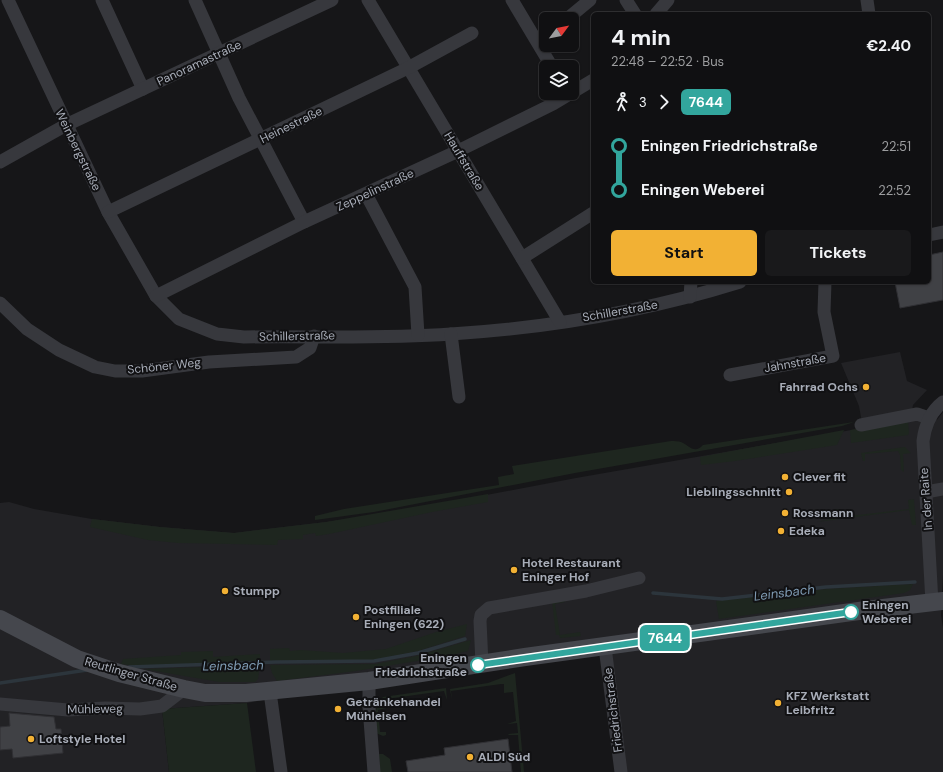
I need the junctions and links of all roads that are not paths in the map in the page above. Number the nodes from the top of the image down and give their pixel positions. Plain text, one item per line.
1 (8, 0) edge
2 (102, 0) edge
3 (195, 0) edge
4 (332, 0) edge
5 (368, 0) edge
6 (512, 0) edge
7 (590, 0) edge
8 (626, 0) edge
9 (668, 0) edge
10 (867, 0) edge
11 (575, 12) edge
12 (634, 12) edge
13 (658, 12) edge
14 (869, 12) edge
15 (472, 33) dead end
16 (539, 34) edge
17 (219, 54) junction
18 (408, 68) junction
19 (591, 81) edge
20 (579, 88) edge
21 (143, 89) junction
22 (557, 100) edge
23 (66, 125) junction
24 (260, 140) junction
25 (458, 151) junction
26 (0, 162) edge
27 (366, 194) junction
28 (108, 212) junction
29 (591, 214) edge
30 (304, 222) junction
31 (943, 232) edge
32 (931, 235) edge
33 (522, 258) junction
34 (691, 284) edge
35 (733, 284) edge
36 (825, 284) edge
37 (156, 296) junction
38 (690, 297) junction
39 (0, 303) edge
40 (560, 322) junction
41 (451, 334) junction
42 (418, 335) junction
43 (314, 336) junction
44 (730, 374) dead end
45 (459, 397) dead end
46 (943, 402) edge
47 (929, 418) junction
48 (861, 425) dead end
49 (943, 489) edge
50 (926, 492) junction
51 (640, 578) dead end
52 (938, 602) edge
53 (0, 619) edge
54 (606, 647) junction
55 (482, 664) junction
56 (369, 682) junction
57 (184, 689) junction
58 (270, 692) junction
59 (0, 704) edge
60 (281, 772) edge
61 (374, 772) edge
62 (620, 772) edge

1 - 23 street, Weinbergstraße
2 - 21 street
3 - 17 street
4 - 17 street, Panoramastraße
5 - 18 street, Hauffstraße
6 - 16 street
7 - 11 street
8 - 12 street
9 - 13 street
10 - 14 street
15 - 18 street, Heinestraße
17 - 21 street, Panoramastraße
17 - 24 street
18 - 24 street, Heinestraße
18 - 25 street, Hauffstraße
19 - 20 street, Zeppelinstraße
21 - 23 street, Panoramastraße
22 - 25 street, Zeppelinstraße
23 - 26 street, Panoramastraße
23 - 28 street, Weinbergstraße
24 - 28 street, Heinestraße
24 - 30 street
25 - 27 street, Zeppelinstraße
25 - 33 street, Hauffstraße
27 - 30 street, Zeppelinstraße
27 - 42 street
28 - 37 street, Weinbergstraße
29 - 33 street
30 - 37 street, Zeppelinstraße
31 - 32 street
33 - 40 street, Hauffstraße
34 - 38 street
35 - 38 street, Schillerstraße
36 - 44 street, Jahnstraße
37 - 43 street, Schillerstraße
38 - 40 street, Schillerstraße
39 - 43 street, Schöner Weg
40 - 41 street, Schillerstraße
41 - 42 street, Schillerstraße
41 - 45 street
42 - 43 street, Schillerstraße
46 - 47 street, In der Raite
47 - 48 street
47 - 50 street, In der Raite
49 - 50 street
50 - 52 street, In der Raite
51 - 55 street
52 - 54 main road, Reutlinger Straße
53 - 57 main road, Reutlinger Straße
54 - 55 main road, Reutlinger Straße
54 - 62 street, Friedrichstraße
55 - 56 main road, Reutlinger Straße
56 - 58 main road, Reutlinger Straße
56 - 61 street
57 - 58 main road, Reutlinger Straße
57 - 59 street, Mühleweg
58 - 60 street

